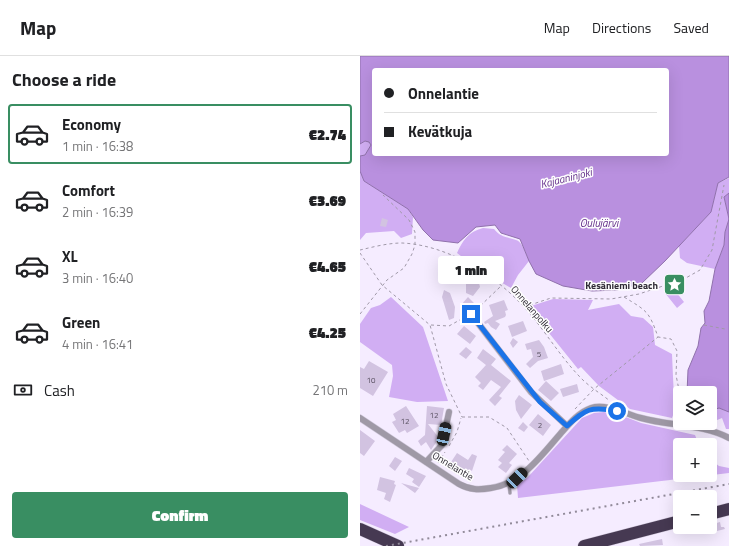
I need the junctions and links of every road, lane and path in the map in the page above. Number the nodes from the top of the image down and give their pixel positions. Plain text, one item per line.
1 (724, 185) dead end
2 (383, 195) dead end
3 (415, 245) junction
4 (360, 252) edge
5 (382, 286) junction
6 (624, 296) junction
7 (524, 307) junction
8 (360, 314) edge
9 (471, 314) dead end
10 (704, 325) dead end
11 (725, 329) dead end
12 (658, 337) junction
13 (678, 386) edge
14 (594, 389) junction
15 (610, 401) dead end
16 (449, 412) dead end
17 (360, 418) edge
18 (567, 426) junction
19 (729, 438) edge
20 (426, 462) junction
21 (532, 464) junction
22 (509, 484) junction
23 (510, 493) dead end
24 (729, 509) edge
25 (717, 512) edge
26 (673, 523) edge
27 (360, 529) edge
28 (398, 546) edge
29 (584, 546) edge

1 - 6 path
2 - 3 path
3 - 4 path, Onnelanpolku
3 - 5 path
3 - 7 path, Onnelanpolku
4 - 5 path
5 - 8 path
5 - 21 path
6 - 7 path
6 - 12 path
7 - 14 path, Onnelanpolku
9 - 18 street
10 - 11 path
12 - 13 path
12 - 14 path
14 - 15 path, Onnelanpolku
16 - 20 street
17 - 20 street, Onnelantie
18 - 19 street
18 - 21 street
20 - 22 street, Onnelantie
21 - 22 street
22 - 23 lane
24 - 25 highway
26 - 29 highway
27 - 28 highway

